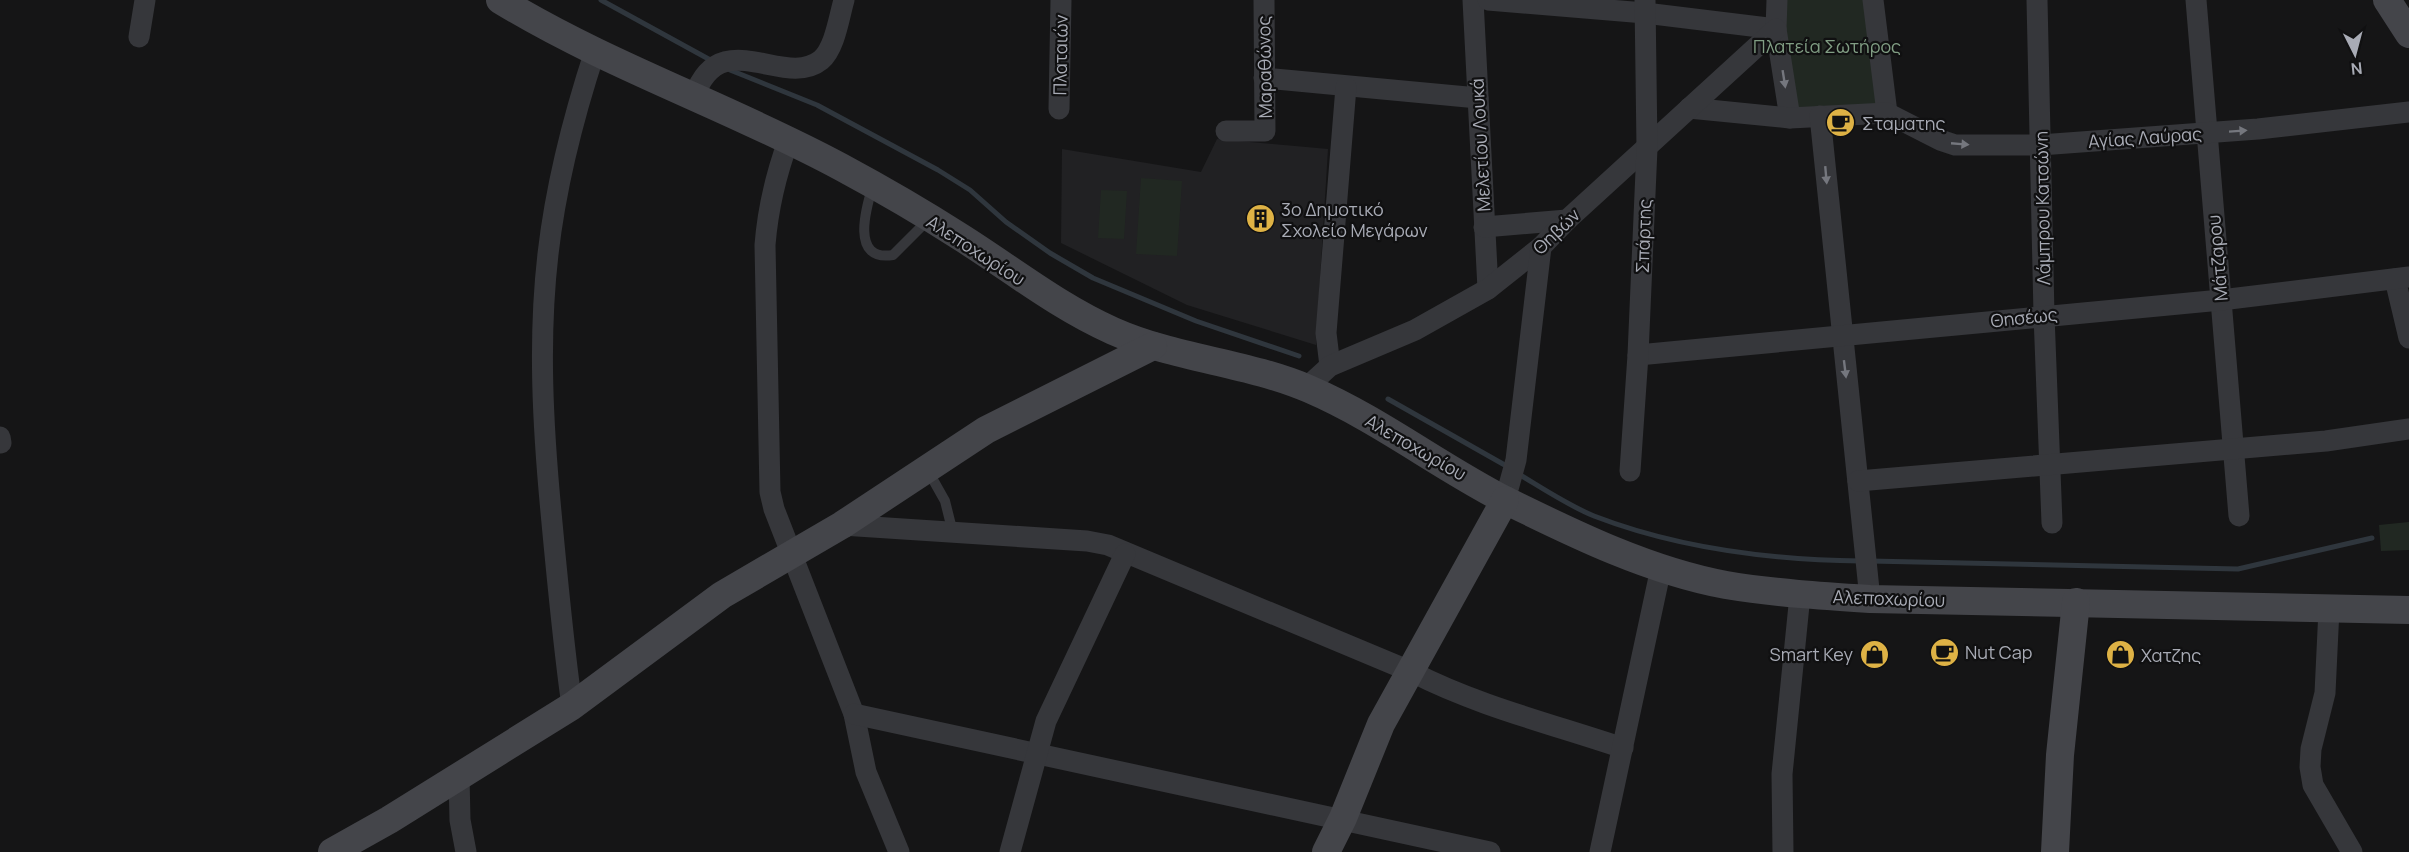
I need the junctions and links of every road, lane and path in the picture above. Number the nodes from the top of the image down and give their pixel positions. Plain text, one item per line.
1 (145, 0) edge
2 (500, 0) edge
3 (843, 0) edge
4 (1061, 0) edge
5 (1264, 0) edge
6 (1473, 0) edge
7 (1488, 0) edge
8 (1777, 0) edge
9 (1873, 0) edge
10 (2037, 0) edge
11 (2196, 0) edge
12 (2387, 0) edge
13 (1645, 7) edge
14 (1776, 29) junction
15 (2409, 34) edge
16 (140, 38) dead end
17 (595, 51) junction
18 (1264, 78) junction
19 (1346, 87) junction
20 (694, 97) junction
21 (1478, 98) junction
22 (1689, 108) junction
23 (1059, 109) dead end
24 (2409, 112) edge
25 (1887, 113) junction
26 (1820, 116) junction
27 (1790, 118) junction
28 (1226, 131) dead end
29 (2207, 133) junction
30 (789, 139) junction
31 (2040, 145) junction
32 (1647, 148) junction
33 (873, 185) junction
34 (929, 218) junction
35 (1567, 220) junction
36 (1484, 227) junction
37 (1541, 247) junction
38 (2402, 278) edge
39 (1488, 289) junction
40 (2221, 300) junction
41 (2044, 315) junction
42 (1841, 337) junction
43 (2409, 338) edge
44 (1153, 346) junction
45 (1638, 355) junction
46 (1329, 366) junction
47 (1306, 388) junction
48 (2409, 429) edge
49 (2232, 448) junction
50 (2048, 463) junction
51 (927, 468) junction
52 (1630, 471) dead end
53 (1858, 481) junction
54 (1507, 495) junction
55 (2240, 516) dead end
56 (2052, 523) dead end
57 (843, 525) junction
58 (953, 532) junction
59 (1125, 554) junction
60 (791, 555) junction
61 (1661, 568) junction
62 (1869, 589) junction
63 (1800, 595) junction
64 (2076, 602) junction
65 (2329, 609) junction
66 (2409, 610) edge
67 (1412, 672) junction
68 (572, 706) junction
69 (854, 714) junction
70 (1623, 748) junction
71 (1036, 754) junction
72 (459, 776) junction
73 (1343, 818) junction
74 (332, 852) edge
75 (466, 852) edge
76 (899, 852) edge
77 (1010, 852) edge
78 (1326, 852) edge
79 (1490, 852) edge
80 (1600, 852) edge
81 (1784, 852) edge
82 (2055, 852) edge
83 (2352, 852) edge

1 - 16 street
2 - 17 main road, Αλεποχωρίου
3 - 20 street
4 - 23 street, Πλαταιών
5 - 18 street, Μαραθώνος
6 - 21 street, Μελετίου Λουκά
7 - 13 street
8 - 14 street
9 - 25 street
10 - 31 street, Λάμπρου Κατσώνη
11 - 29 street, Μάτζαρου
12 - 15 main road
13 - 14 street
13 - 32 street, Σπάρτης
14 - 22 street, Θηβών
14 -> 27 street
17 - 20 main road, Αλεποχωρίου
17 - 68 street
18 - 19 street
18 - 28 street, Μαραθώνος
19 - 21 street
19 - 46 street
20 - 30 main road, Αλεποχωρίου
21 - 36 street, Μελετίου Λουκά
22 - 27 street
22 - 32 street, Θηβών
29 -> 24 street, Αγίας Λαύρας
25 - 26 street
25 -> 31 street, Αγίας Λαύρας
26 - 27 street
26 -> 42 street
29 - 31 street, Αγίας Λαύρας
29 - 40 street, Μάτζαρου
30 - 33 main road, Αλεποχωρίου
30 - 60 street
31 - 41 street, Λάμπρου Κατσώνη
32 - 35 street, Θηβών
32 - 45 street, Σπάρτης
33 - 34 main road, Αλεποχωρίου
33 - 34 lane
34 - 44 main road, Αλεποχωρίου
35 - 36 street
35 - 37 street, Θηβών
36 - 39 street, Μελετίου Λουκά
37 - 39 street, Θηβών
37 - 54 street
38 - 40 street, Θησέως
38 - 43 street
39 - 46 street, Θηβών
40 - 41 street, Θησέως
40 - 49 street, Μάτζαρου
41 - 42 street, Θησέως
41 - 50 street, Λάμπρου Κατσώνη
42 - 45 street, Θησέως
42 -> 53 street
44 - 47 main road, Αλεποχωρίου
44 - 51 main road
45 - 52 street, Σπάρτης
46 - 47 street, Θηβών
47 - 54 main road, Αλεποχωρίου
48 - 49 street
49 - 50 street
49 - 55 street, Μάτζαρου
50 - 53 street
50 - 56 street, Λάμπρου Κατσώνη
51 - 57 main road
51 - 58 lane
53 - 62 street
54 - 61 main road, Αλεποχωρίου
54 - 67 main road
57 - 58 street
57 - 60 main road
58 - 59 street
59 - 67 street
59 - 71 street
60 - 68 main road
60 - 69 street
61 - 63 main road, Αλεποχωρίου
61 - 70 street
62 - 63 main road, Αλεποχωρίου
62 - 64 main road, Αλεποχωρίου
63 - 81 street
64 - 65 main road, Αλεποχωρίου
64 - 82 main road
65 - 66 main road, Αλεποχωρίου
65 - 83 street
67 - 70 street
67 - 73 main road
68 - 72 main road
69 - 71 street
69 - 76 street
70 - 80 street
71 - 73 street
71 - 77 street
72 - 74 main road
72 - 75 street
73 - 78 main road
73 - 79 street

